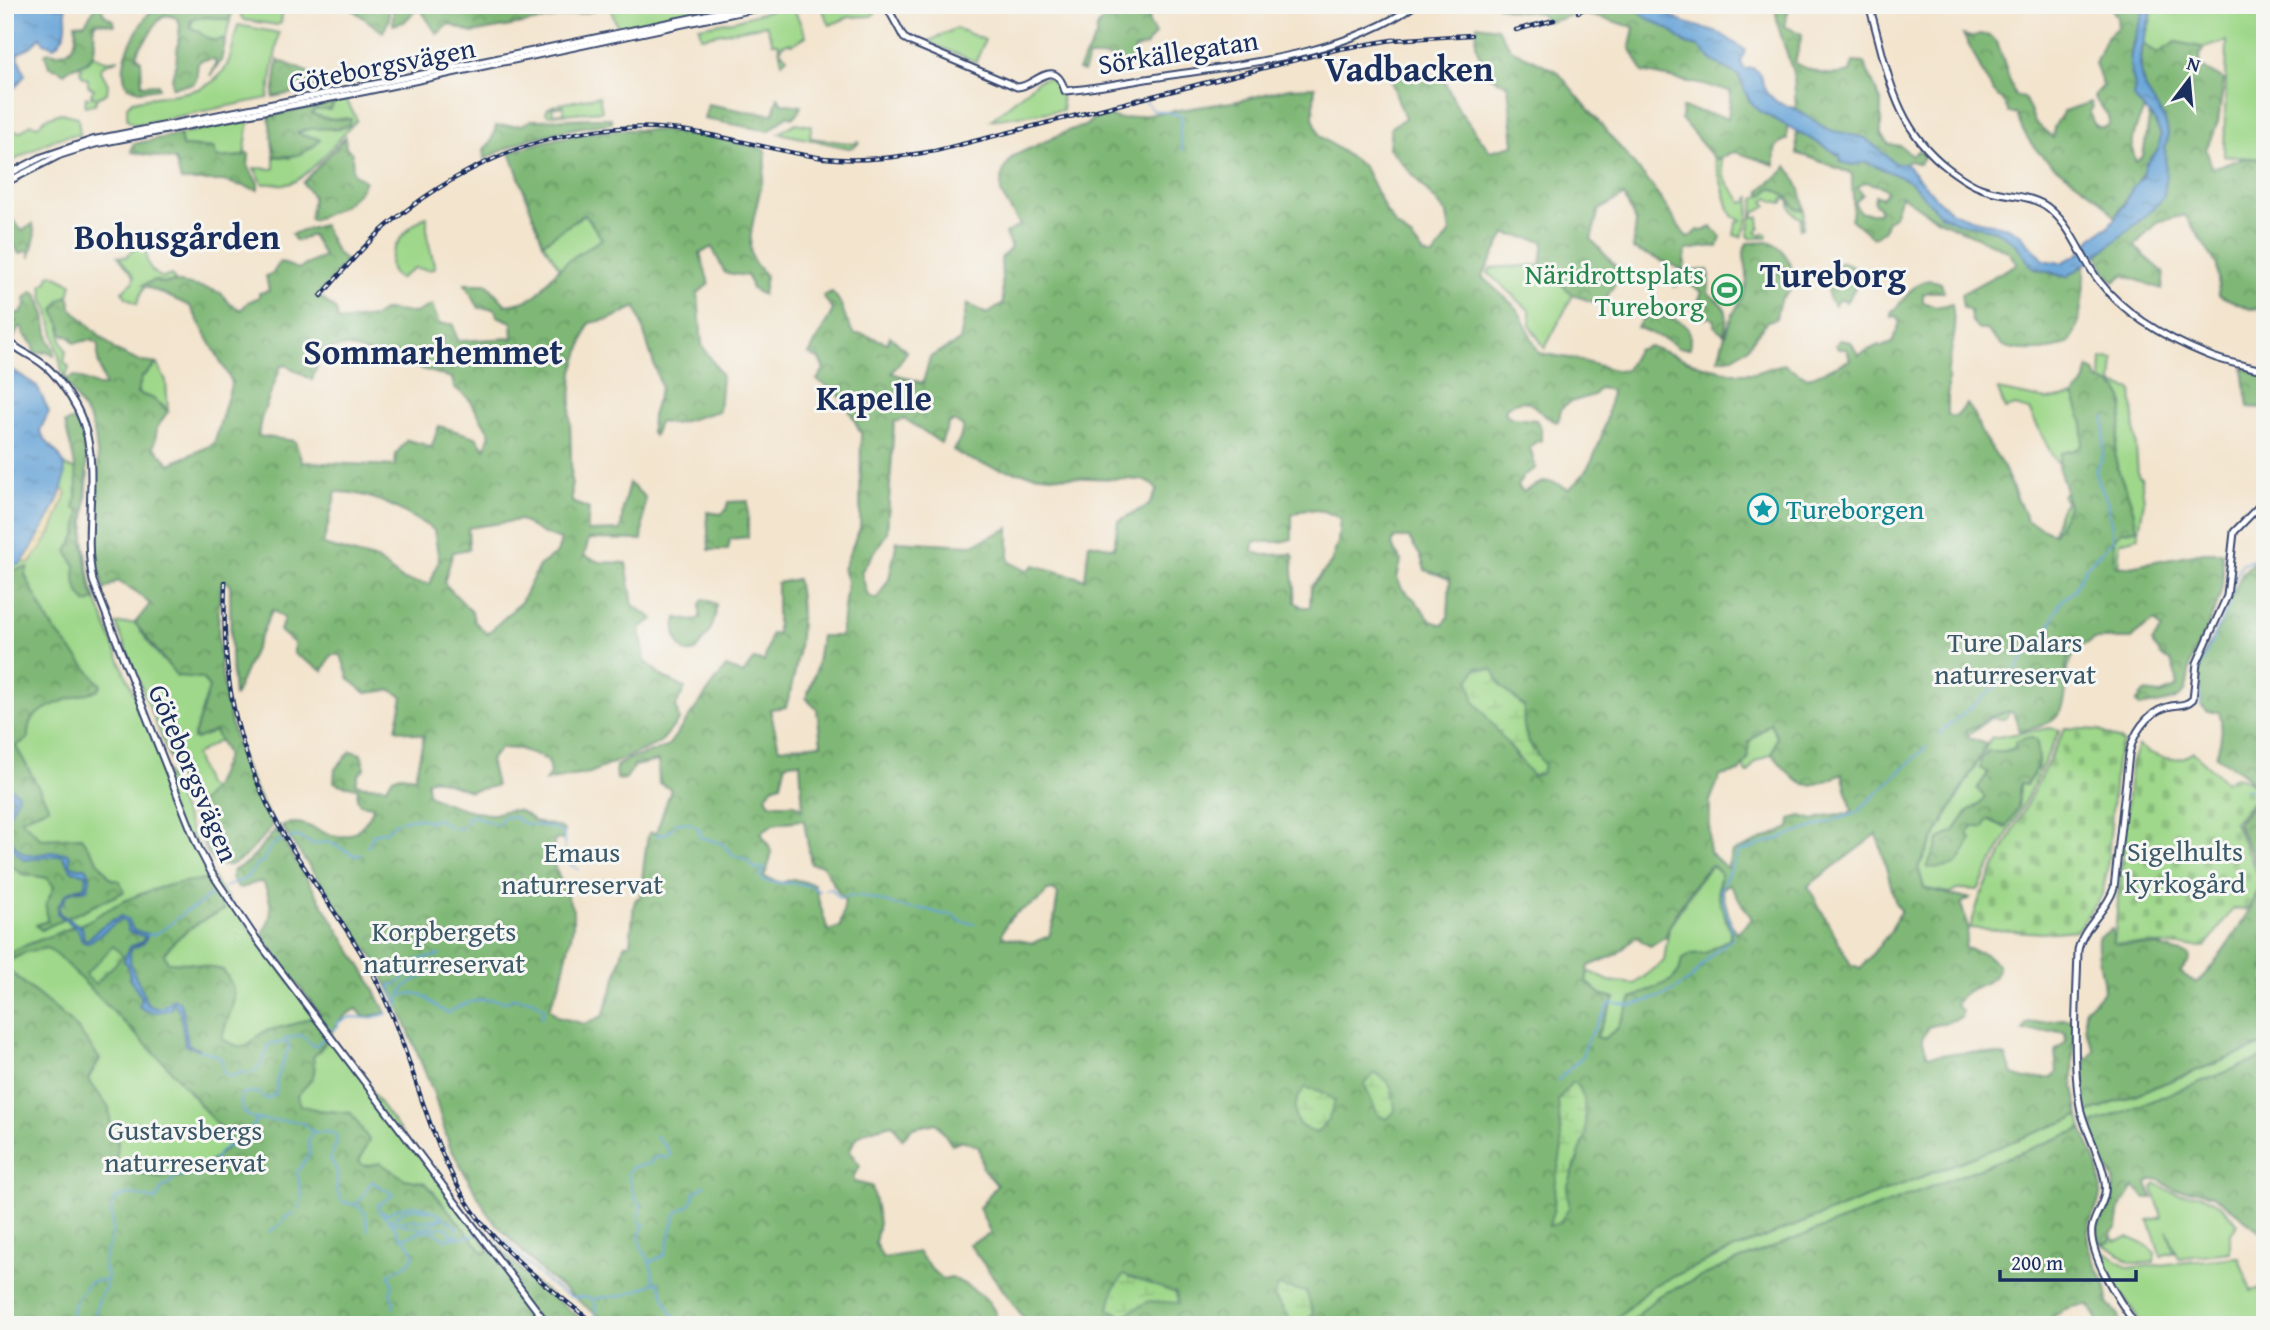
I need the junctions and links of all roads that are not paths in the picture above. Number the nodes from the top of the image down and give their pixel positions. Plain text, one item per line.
1 (752, 5) edge
2 (773, 5) edge
3 (886, 5) edge
4 (1415, 5) edge
5 (1869, 5) edge
6 (745, 8) edge
7 (5, 176) edge
8 (5, 183) edge
9 (5, 337) edge
10 (2265, 371) edge
11 (2265, 500) edge
12 (548, 1325) edge
13 (2136, 1325) edge

1 - 6 street, Göteborgsvägen
2 - 6 street, Göteborgsvägen
3 - 4 street, Sörkällegatan
5 - 10 street
6 - 7 street, Göteborgsvägen
6 - 8 street, Göteborgsvägen
9 - 12 street, Göteborgsvägen
11 - 13 street

